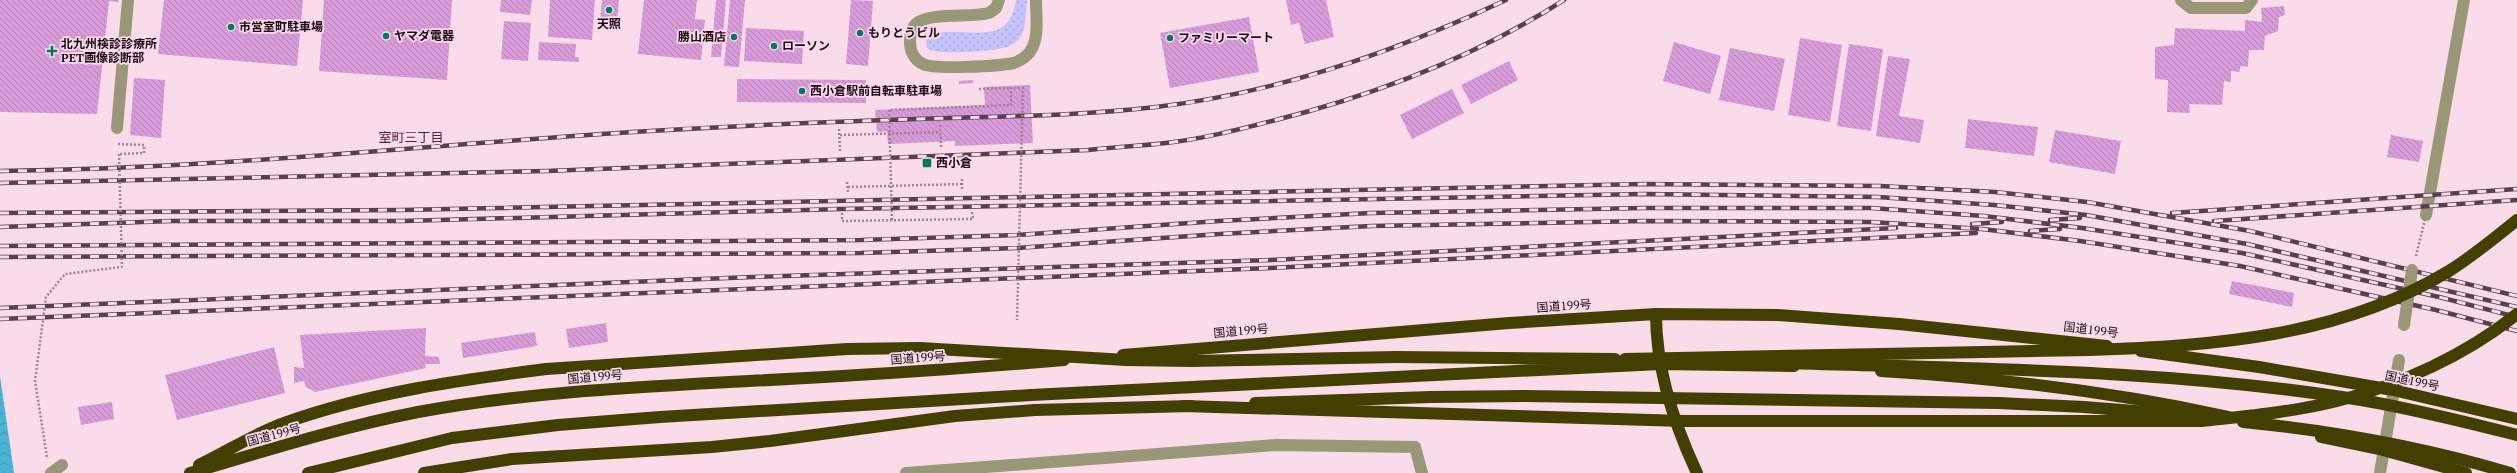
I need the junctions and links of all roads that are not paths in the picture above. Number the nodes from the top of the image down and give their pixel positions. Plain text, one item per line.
1 (128, 0) edge
2 (999, 0) edge
3 (1036, 0) edge
4 (2181, 0) edge
5 (2252, 0) edge
6 (2464, 0) edge
7 (117, 128) road end
8 (2426, 215) road end
9 (2517, 220) edge
10 (2412, 270) road end
11 (1656, 314) junction
12 (2517, 314) edge
13 (2404, 325) dead end
14 (1625, 359) junction
15 (2398, 360) dead end
16 (1660, 364) junction
17 (2393, 390) junction
18 (1182, 406) junction
19 (2517, 419) edge
20 (2517, 435) edge
21 (2383, 450) junction
22 (182, 473) edge
23 (190, 473) edge
24 (308, 473) edge
25 (424, 473) edge
26 (906, 473) edge
27 (1422, 473) edge
28 (1697, 473) edge
29 (2380, 473) edge
30 (2466, 473) edge
31 (2510, 473) edge

1 - 7 street
2 - 3 street
4 - 5 street
6 - 8 street
9 - 14 highway, bridge
10 - 13 street, bridge
11 - 16 highway
11 - 17 highway, 国道199号
11 - 23 highway, 国道199号
12 - 18 highway, bridge
14 - 20 highway, bridge
14 - 22 highway, bridge
15 - 17 street
16 - 21 highway
16 - 24 highway
16 - 28 highway
17 - 19 highway, 国道199号
17 - 21 street
18 - 25 highway
18 - 31 highway, bridge
21 - 29 street
21 - 30 highway
26 - 27 street

